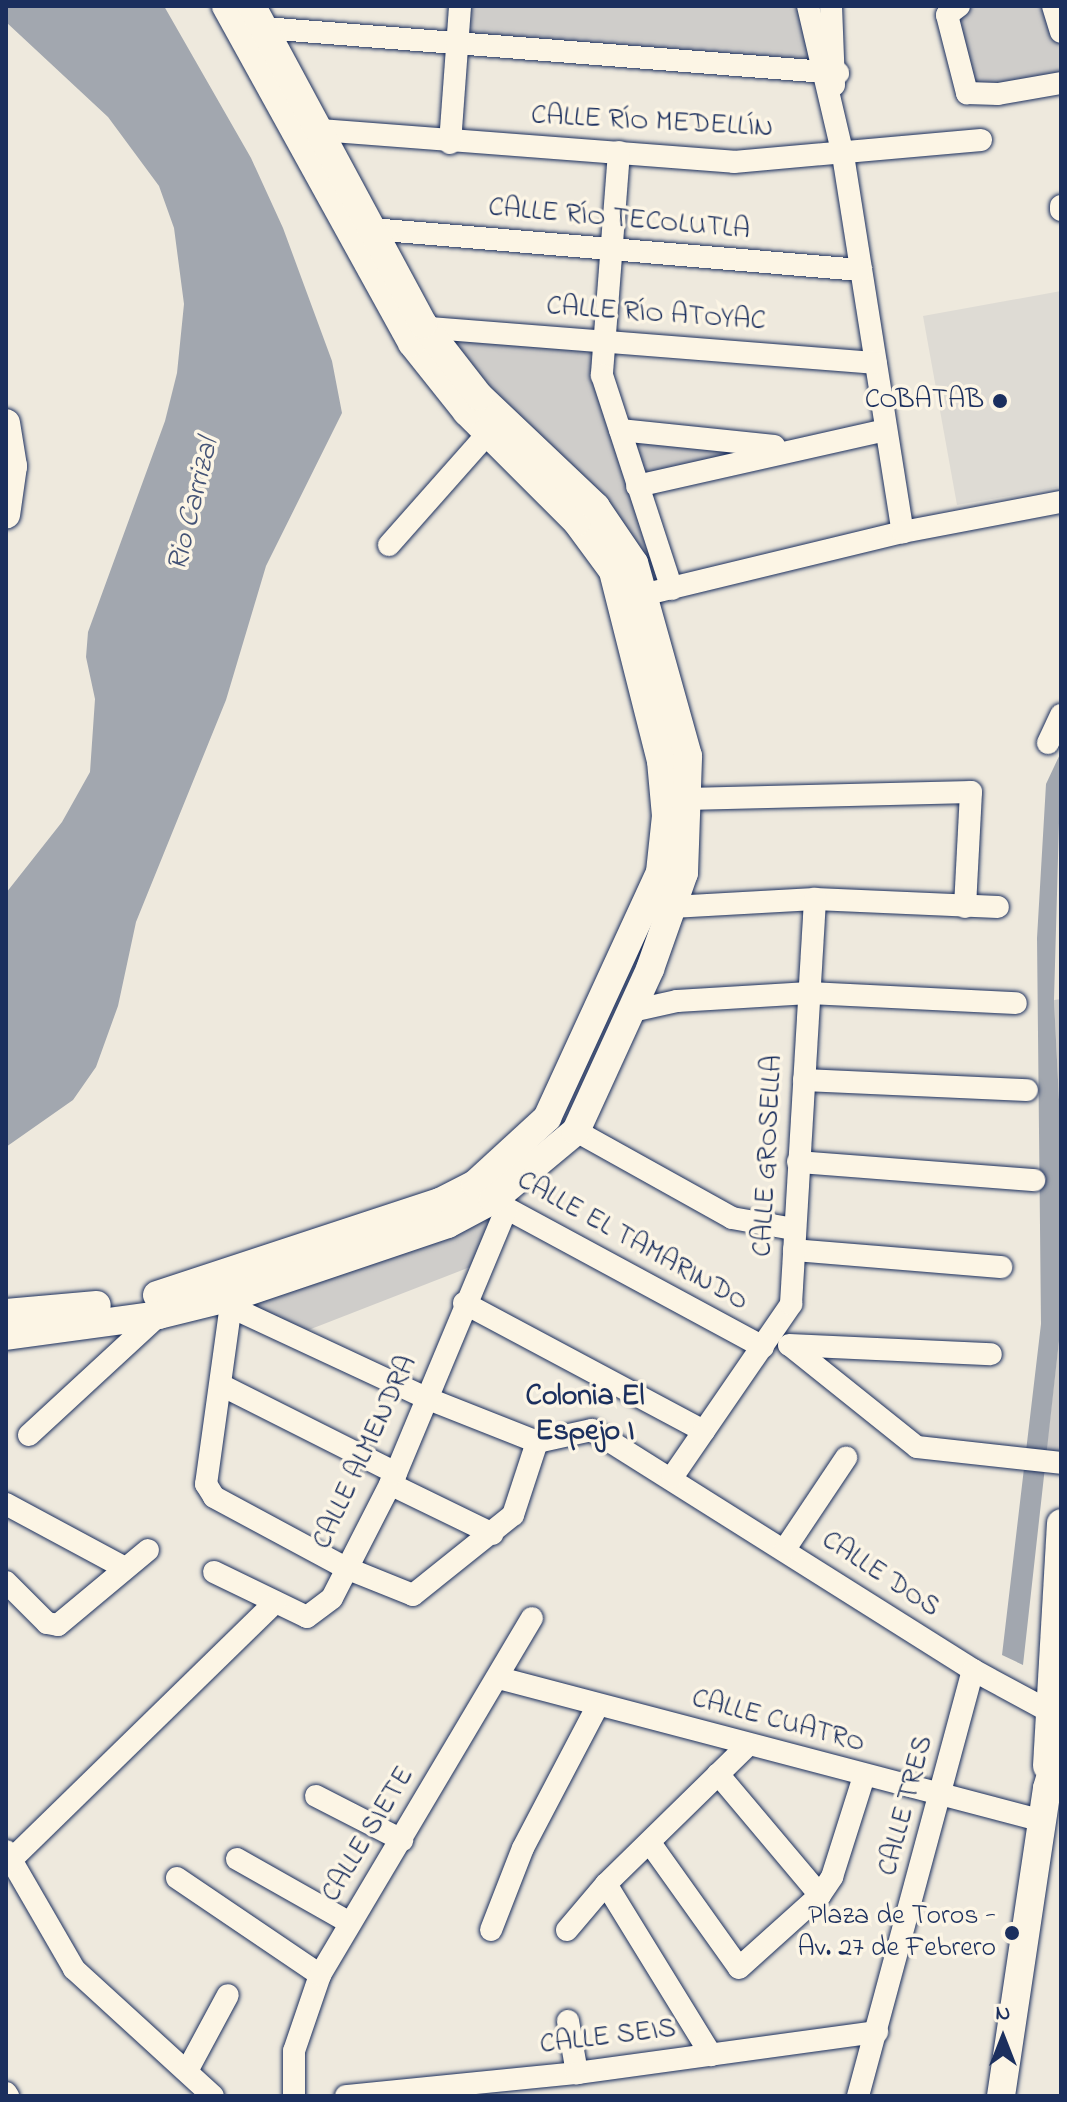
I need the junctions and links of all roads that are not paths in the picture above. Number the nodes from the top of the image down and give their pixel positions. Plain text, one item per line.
1 (226, 6) edge
2 (460, 6) edge
3 (808, 6) edge
4 (831, 6) edge
5 (959, 6) edge
6 (1053, 6) edge
7 (258, 17) edge
8 (1061, 32) edge
9 (456, 45) junction
10 (830, 81) junction
11 (1061, 83) edge
12 (320, 130) junction
13 (981, 140) dead end
14 (450, 143) junction
15 (619, 152) junction
16 (843, 155) junction
17 (372, 229) junction
18 (613, 250) junction
19 (861, 270) junction
20 (431, 328) junction
21 (605, 341) junction
22 (876, 363) junction
23 (6, 423) edge
24 (620, 430) junction
25 (886, 430) junction
26 (488, 433) junction
27 (798, 449) junction
28 (637, 486) junction
29 (1061, 502) edge
30 (7, 505) edge
31 (903, 532) junction
32 (389, 545) dead end
33 (672, 589) junction
34 (633, 598) junction
35 (1061, 715) edge
36 (1048, 743) dead end
37 (687, 799) junction
38 (815, 899) junction
39 (672, 907) junction
40 (965, 907) junction
41 (998, 907) dead end
42 (809, 993) junction
43 (1016, 1003) dead end
44 (632, 1011) junction
45 (804, 1080) junction
46 (1027, 1090) dead end
47 (576, 1131) junction
48 (798, 1162) junction
49 (1034, 1180) dead end
50 (491, 1198) junction
51 (794, 1240) junction
52 (1001, 1267) dead end
53 (232, 1302) junction
54 (464, 1303) junction
55 (6, 1313) edge
56 (159, 1315) junction
57 (6, 1336) edge
58 (767, 1340) junction
59 (792, 1347) junction
60 (991, 1354) dead end
61 (221, 1385) junction
62 (426, 1398) junction
63 (704, 1431) junction
64 (29, 1435) dead end
65 (537, 1442) junction
66 (846, 1458) dead end
67 (1061, 1463) edge
68 (673, 1476) junction
69 (393, 1478) junction
70 (6, 1504) edge
71 (1061, 1523) edge
72 (493, 1534) junction
73 (785, 1549) junction
74 (148, 1550) dead end
75 (123, 1567) junction
76 (346, 1568) junction
77 (214, 1572) dead end
78 (6, 1582) edge
79 (275, 1602) junction
80 (532, 1618) dead end
81 (973, 1670) junction
82 (499, 1678) junction
83 (598, 1705) junction
84 (1054, 1711) edge
85 (1061, 1741) edge
86 (748, 1745) junction
87 (718, 1774) junction
88 (864, 1776) junction
89 (1047, 1788) junction
90 (942, 1795) junction
91 (316, 1796) dead end
92 (1043, 1821) junction
93 (402, 1840) junction
94 (650, 1843) junction
95 (9, 1855) edge
96 (237, 1859) dead end
97 (177, 1878) dead end
98 (606, 1884) junction
99 (820, 1895) junction
100 (350, 1923) junction
101 (491, 1930) dead end
102 (567, 1930) dead end
103 (320, 1975) junction
104 (228, 1995) dead end
105 (568, 2021) dead end
106 (877, 2032) junction
107 (711, 2055) junction
108 (187, 2071) junction
109 (577, 2073) junction
110 (394, 2094) edge
111 (213, 2096) edge
112 (294, 2096) edge
113 (346, 2096) edge
114 (858, 2096) edge
115 (1001, 2096) edge

1 - 26 main road
2 - 9 street
3 - 10 street
4 - 10 street
5 - 11 street
6 - 8 street
7 - 9 street
7 - 12 main road
9 - 10 street
9 - 14 street
10 - 16 street
12 - 14 street, CALLE RÍO MEDELLÍN
12 - 17 main road
13 - 16 street, CALLE RÍO MEDELLÍN
14 - 15 street, CALLE RÍO MEDELLÍN
15 - 16 street, CALLE RÍO MEDELLÍN
15 - 18 street
16 - 19 street
17 - 18 street, CALLE RÍO TECOLUTLA
17 - 20 main road
18 - 19 street, CALLE RÍO TECOLUTLA
18 - 21 street
19 - 22 street
20 - 21 street, CALLE RÍO ATOYAC
20 - 34 main road
21 - 22 street, CALLE RÍO ATOYAC
21 - 24 street
22 - 25 street
23 - 30 main road
24 - 27 street
24 - 28 street
25 - 27 street
25 - 31 street
26 - 32 street
26 - 34 main road
27 - 28 street
28 - 33 street
29 - 31 street
31 - 33 street
33 - 34 street
34 - 37 main road
34 - 50 main road
35 - 36 street
37 - 39 main road
37 - 40 street
38 - 39 street
38 - 40 street
38 - 42 street, CALLE GROSELLA
39 - 44 main road
40 - 41 street
42 - 43 street
42 - 44 street
42 - 45 street, CALLE GROSELLA
44 - 47 main road
45 - 46 street
45 - 48 street, CALLE GROSELLA
47 - 50 main road
47 - 51 street
48 - 49 street
48 - 51 street, CALLE GROSELLA
50 - 53 main road
50 - 54 street, CALLE ALMENDRA
50 - 55 main road
50 - 58 street, CALLE EL TAMARINDO
51 - 52 street
51 - 58 street, CALLE GROSELLA
53 - 56 main road
53 - 61 street
53 - 62 street
54 - 62 street, CALLE ALMENDRA
54 - 63 street
56 - 57 main road
56 - 64 street
58 - 59 street, CALLE EL TAMARINDO
58 - 63 street, CALLE GROSELLA
59 - 60 street
59 - 67 street, CALLE EL TAMARINDO
61 - 69 street
61 - 76 street
62 - 65 street
62 - 69 street, CALLE ALMENDRA
63 - 68 street, CALLE GROSELLA
65 - 68 street, CALLE DOS
65 - 72 street
66 - 73 street
68 - 73 street, CALLE DOS
69 - 72 street
69 - 76 street, CALLE ALMENDRA
70 - 75 street
71 - 84 main road
72 - 76 street
73 - 81 street, CALLE DOS
74 - 75 street
75 - 78 street
76 - 79 street, CALLE ALMENDRA
77 - 79 street, CALLE ALMENDRA
79 - 95 street
80 - 82 street, CALLE SIETE
81 - 84 street, CALLE DOS
81 - 90 street, CALLE TRES
82 - 83 street, CALLE CUATRO
82 - 93 street, CALLE SIETE
83 - 86 street, CALLE CUATRO
83 - 101 street
84 - 89 main road
85 - 89 main road
86 - 87 street
86 - 88 street, CALLE CUATRO
87 - 94 street
87 - 99 street
88 - 90 street, CALLE CUATRO
88 - 99 street
89 - 92 main road
90 - 92 street, CALLE CUATRO
90 - 106 street, CALLE TRES
91 - 93 street
92 - 115 main road
93 - 100 street, CALLE SIETE
94 - 98 street
94 - 99 street
95 - 108 street
96 - 100 street
97 - 103 street
98 - 102 street
98 - 107 street
100 - 103 street, CALLE SIETE
103 - 112 street, CALLE SIETE
104 - 108 street
105 - 109 street
106 - 107 street, CALLE SEIS
106 - 114 street, CALLE TRES
107 - 109 street, CALLE SEIS
108 - 111 street
109 - 110 street, CALLE SEIS
110 - 113 street, CALLE SEIS

